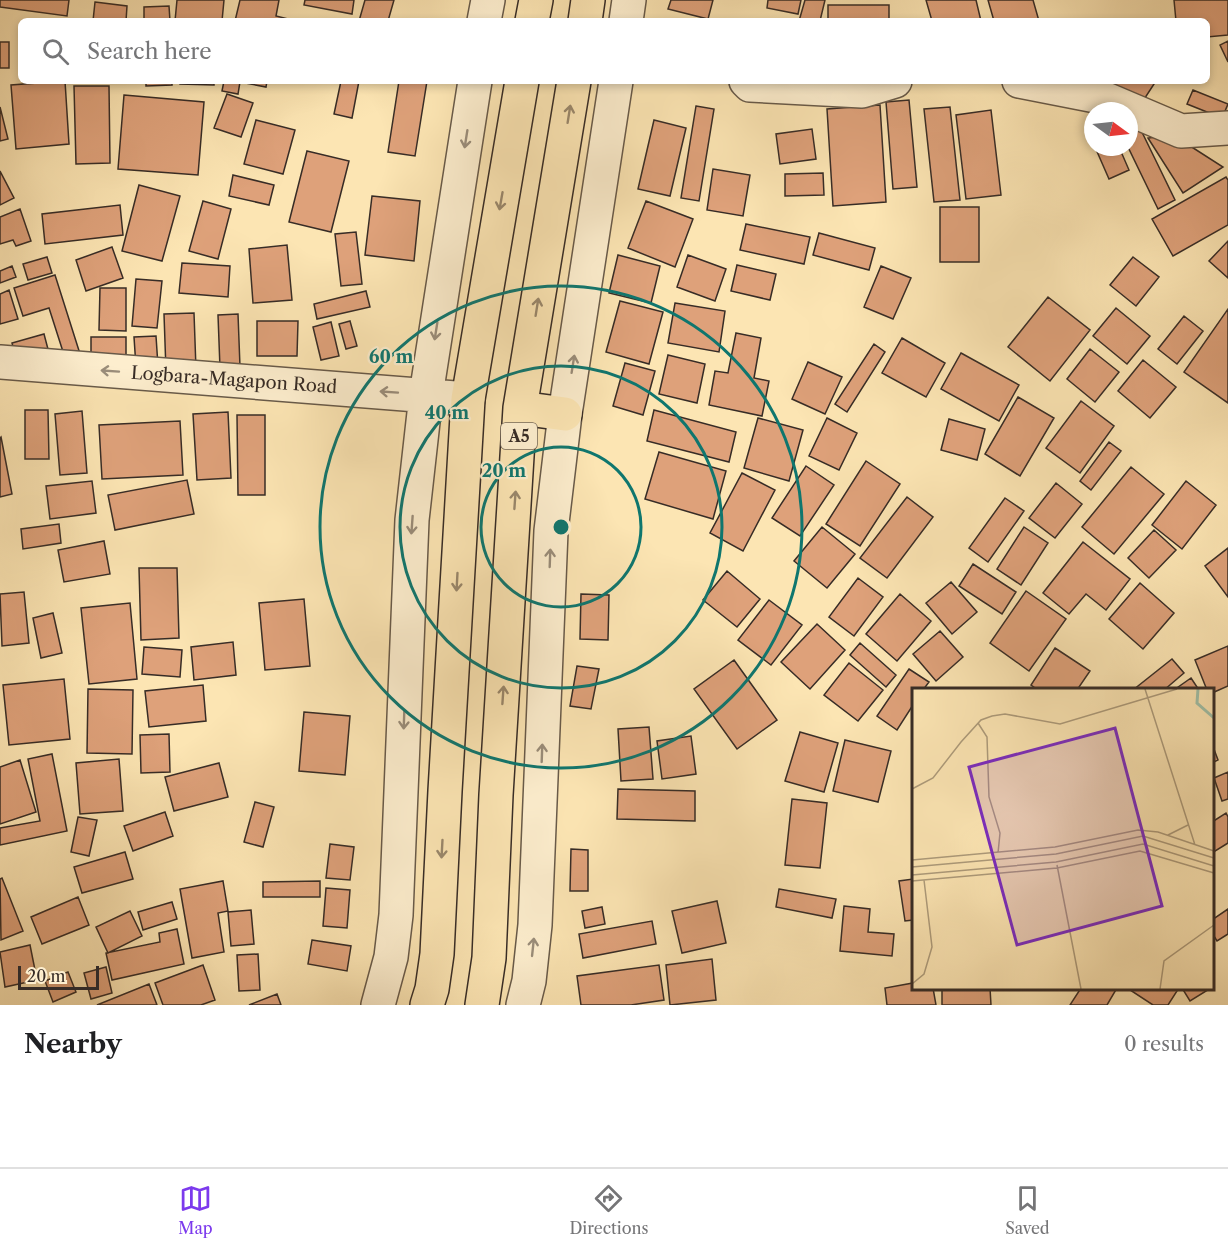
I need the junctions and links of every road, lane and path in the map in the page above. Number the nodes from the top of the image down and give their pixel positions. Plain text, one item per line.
1 (488, 0) edge
2 (536, 0) edge
3 (588, 0) edge
4 (629, 0) edge
5 (485, 18) edge
6 (533, 18) edge
7 (585, 18) edge
8 (626, 18) edge
9 (475, 84) edge
10 (521, 84) edge
11 (574, 84) edge
12 (616, 84) edge
13 (749, 84) edge
14 (885, 84) edge
15 (1034, 84) edge
16 (1228, 128) edge
17 (0, 362) edge
18 (426, 395) junction
19 (468, 399) junction
20 (520, 408) junction
21 (565, 414) junction
22 (378, 1005) edge
23 (427, 1005) edge
24 (482, 1005) edge
25 (523, 1005) edge

1 - 5 street
2 - 6 highway
3 - 7 highway
4 - 8 street
9 -> 18 street
10 -> 19 highway
20 -> 11 highway, A5
21 -> 12 street
13 - 14 street
15 - 16 street
18 -> 17 street, Logbara-Magapon Road
18 - 19 street, Logbara-Magapon Road
18 -> 22 street
19 -> 23 highway
20 - 21 highway
24 -> 20 highway, A5
25 -> 21 street

